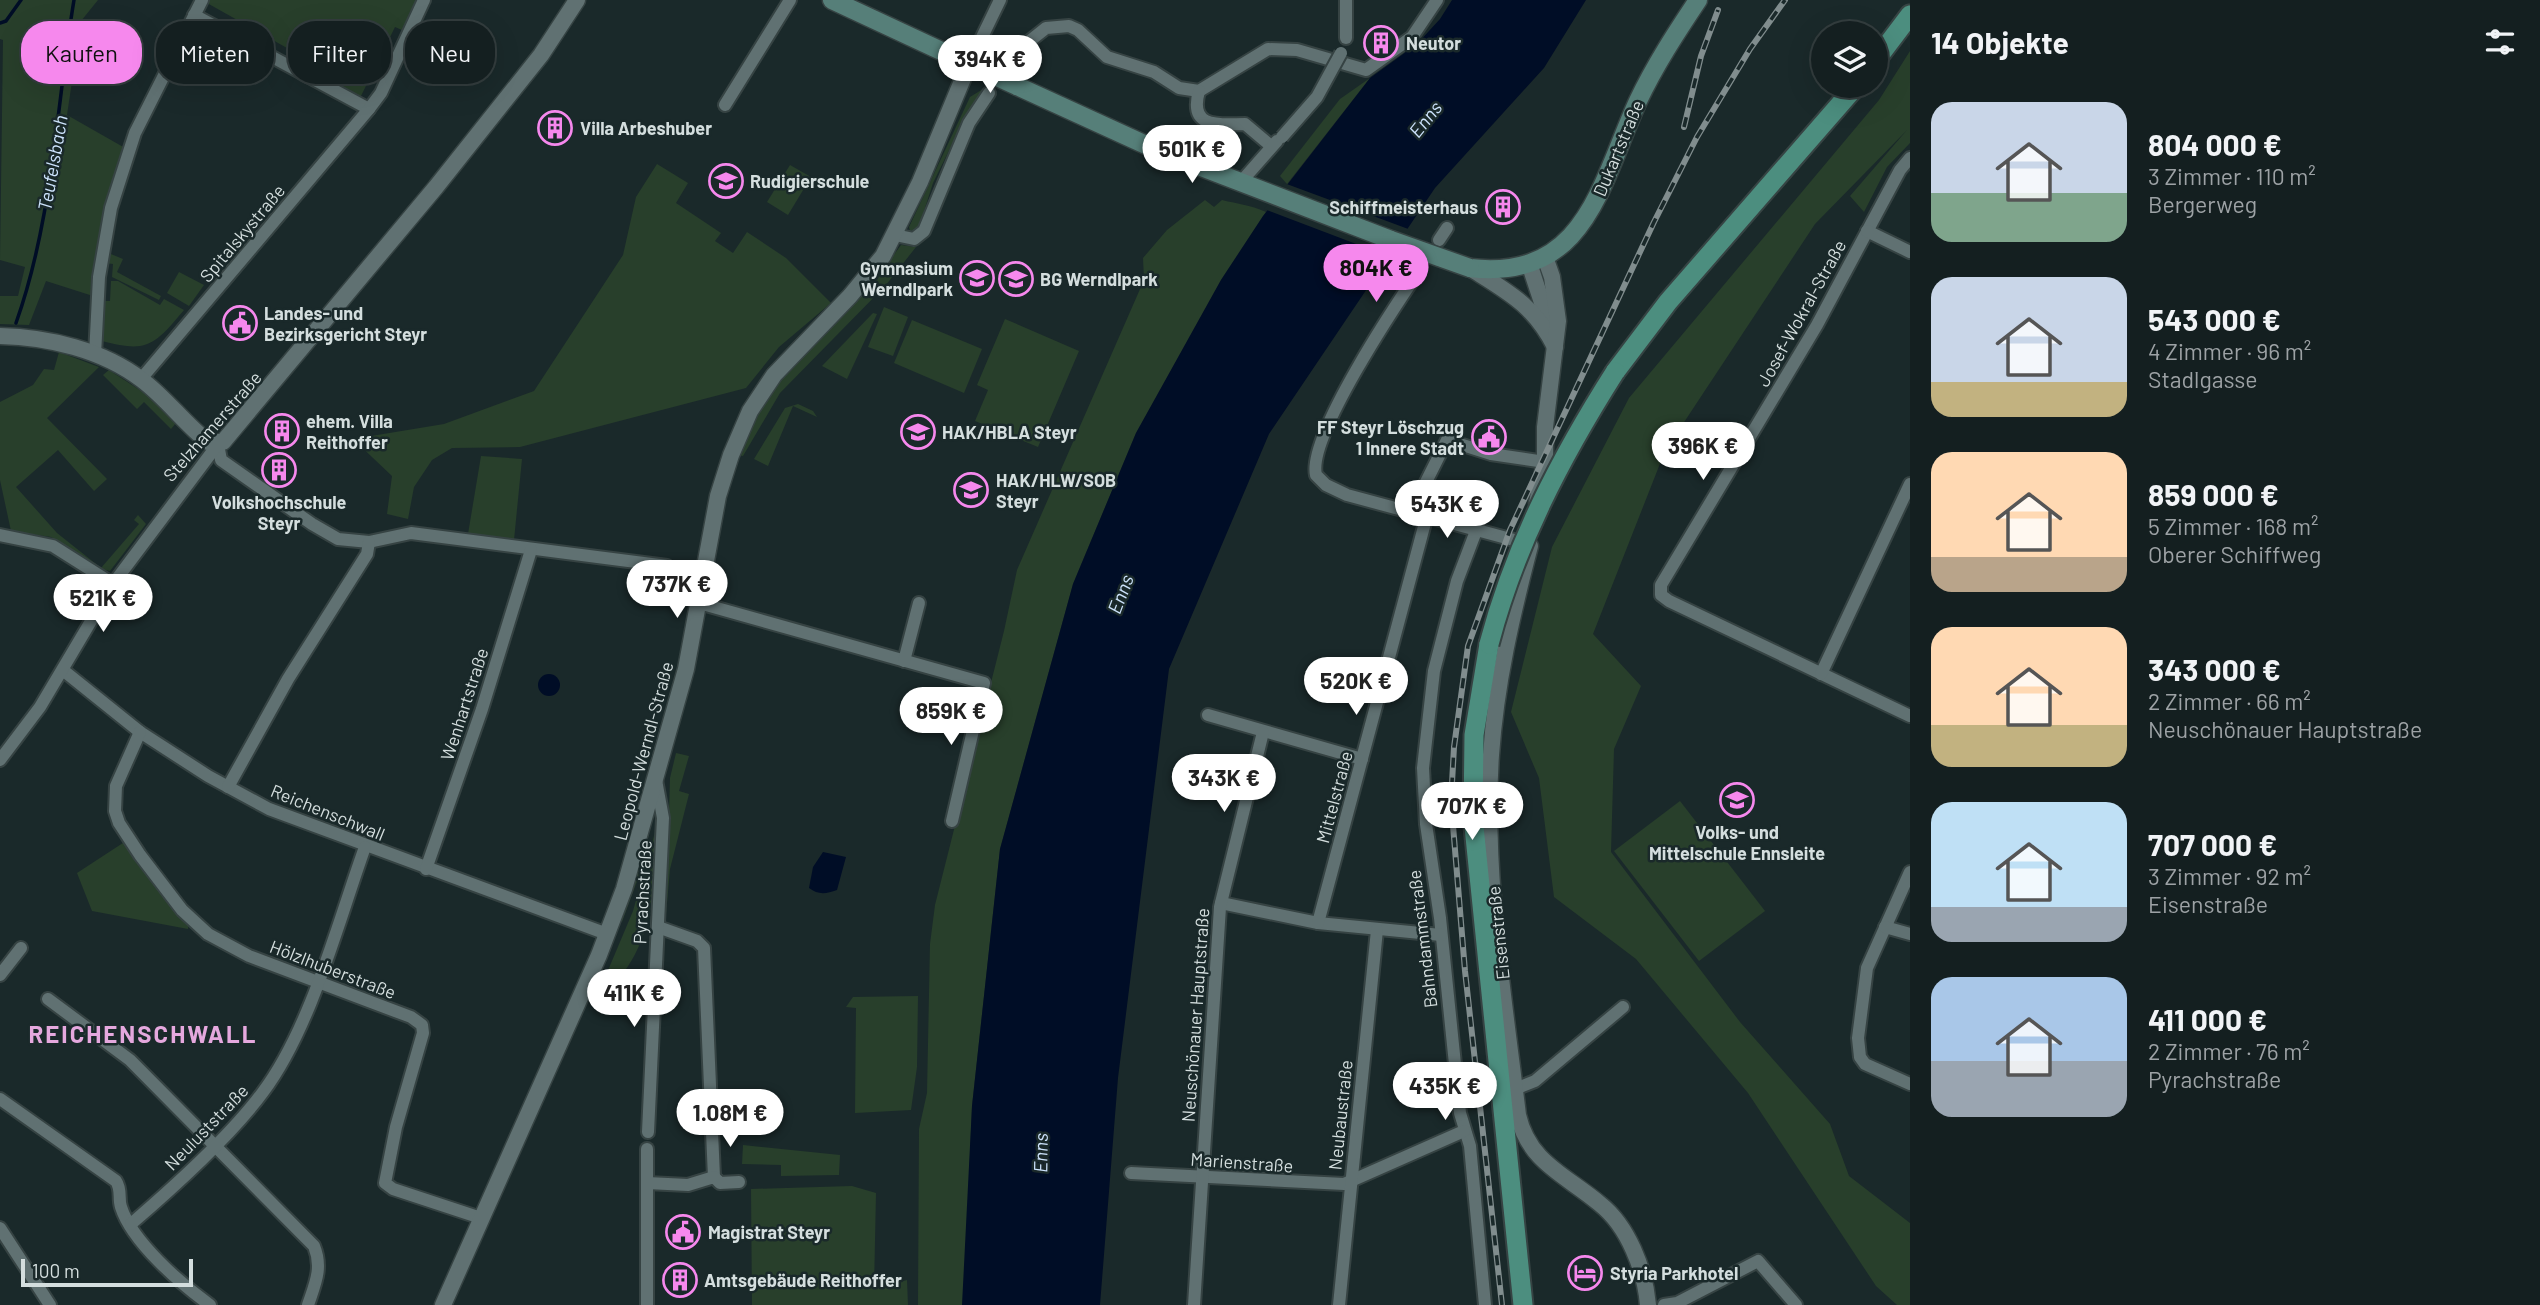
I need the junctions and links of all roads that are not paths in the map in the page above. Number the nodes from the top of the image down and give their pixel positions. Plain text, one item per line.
1 (202, 0) edge
2 (424, 0) edge
3 (577, 0) edge
4 (790, 0) edge
5 (832, 0) edge
6 (1000, 0) edge
7 (1346, 0) edge
8 (1437, 0) edge
9 (1698, 0) edge
10 (194, 15) junction
11 (1910, 15) edge
12 (1346, 38) dead end
13 (1888, 44) edge
14 (1340, 53) dead end
15 (1011, 60) dead end
16 (974, 66) junction
17 (1199, 91) junction
18 (989, 93) dead end
19 (1846, 98) edge
20 (725, 105) dead end
21 (369, 109) junction
22 (1271, 146) junction
23 (1910, 158) edge
24 (1240, 183) junction
25 (1447, 228) dead end
26 (1867, 230) junction
27 (895, 235) junction
28 (1439, 240) dead end
29 (1910, 252) edge
30 (1537, 260) junction
31 (1421, 268) dead end
32 (1469, 268) junction
33 (0, 336) edge
34 (1556, 346) junction
35 (95, 355) junction
36 (141, 379) junction
37 (218, 444) junction
38 (1545, 461) junction
39 (1910, 484) edge
40 (1897, 512) junction
41 (1410, 514) junction
42 (1910, 518) edge
43 (1426, 519) junction
44 (1476, 531) junction
45 (0, 535) edge
46 (369, 542) junction
47 (1530, 545) junction
48 (531, 550) junction
49 (667, 566) dead end
50 (113, 584) junction
51 (699, 603) junction
52 (919, 603) dead end
53 (904, 661) junction
54 (64, 671) junction
55 (1821, 674) junction
56 (1208, 715) dead end
57 (1910, 716) edge
58 (141, 732) junction
59 (1263, 732) junction
60 (1362, 759) junction
61 (0, 760) edge
62 (656, 780) junction
63 (228, 787) junction
64 (951, 821) dead end
65 (365, 847) junction
66 (426, 869) junction
67 (1910, 872) edge
68 (1221, 903) junction
69 (1318, 923) junction
70 (658, 927) junction
71 (1885, 927) junction
72 (1377, 930) junction
73 (607, 934) junction
74 (1910, 934) edge
75 (1441, 935) junction
76 (21, 948) dead end
77 (0, 975) edge
78 (316, 982) junction
79 (48, 999) dead end
80 (1623, 1007) dead end
81 (1910, 1084) edge
82 (1515, 1089) junction
83 (0, 1099) edge
84 (1464, 1131) junction
85 (648, 1132) dead end
86 (213, 1145) junction
87 (648, 1149) dead end
88 (1131, 1173) dead end
89 (714, 1177) junction
90 (1201, 1177) junction
91 (739, 1182) dead end
92 (647, 1183) junction
93 (1350, 1183) junction
94 (481, 1218) junction
95 (131, 1224) junction
96 (0, 1228) edge
97 (1673, 1304) edge
98 (50, 1305) edge
99 (210, 1305) edge
100 (308, 1305) edge
101 (443, 1305) edge
102 (647, 1305) edge
103 (1194, 1305) edge
104 (1339, 1305) edge
105 (1485, 1305) edge
106 (1523, 1305) edge
107 (1648, 1305) edge
108 (1796, 1305) edge

1 - 10 street
2 - 21 street, Spitalskystraße
3 - 37 street, Stelzhamerstraße
4 - 20 street
5 - 16 main road, Dukartstraße
6 - 16 street, Leopold-Werndl-Straße
7 - 12 street
8 - 17 street
9 - 30 main road, Dukartstraße
10 - 21 street
10 - 35 street
11 - 13 main road
14 - 22 street, bridge
15 - 17 street
16 - 24 main road, Dukartstraße, bridge
16 - 27 street, Leopold-Werndl-Straße
17 - 22 street
18 - 27 street
19 - 106 main road, Eisenstraße, bridge
21 - 36 street, Spitalskystraße
22 - 24 street
23 - 26 street, Josef-Wokral-Straße
24 - 32 main road, Dukartstraße, bridge
25 - 28 street
26 - 29 street
26 - 55 street, Josef-Wokral-Straße
27 - 51 street, Leopold-Werndl-Straße
30 - 32 main road, Dukartstraße
30 - 34 street, Eisenstraße
31 - 41 street
32 - 34 street
33 - 35 street
34 - 38 street, Eisenstraße
35 - 36 street
36 - 37 street
37 - 46 street
37 - 50 street, Stelzhamerstraße
38 - 41 street
38 - 47 street, Eisenstraße
39 - 40 street
40 - 42 street
40 - 55 street
41 - 43 street
43 - 44 street
43 - 60 street, Mittelstraße
44 - 47 street
44 - 75 street, Bahndammstraße
45 - 50 street
46 - 48 street
46 - 63 street
47 - 82 street, Eisenstraße
48 - 49 street
48 - 66 street, Wenhartstraße
50 - 54 street, Stelzhamerstraße
51 - 53 street
51 - 62 street, Leopold-Werndl-Straße
52 - 53 street
53 - 64 street
54 - 58 street, Reichenschwall
54 - 61 street, Stelzhamerstraße
55 - 57 street
56 - 59 street
58 - 63 street, Reichenschwall
58 - 78 street, Hölzlhuberstraße
59 - 60 street
59 - 68 street, Neuschönauer Hauptstraße
60 - 69 street, Mittelstraße
62 - 70 street, Pyrachstraße
62 - 73 street, Leopold-Werndl-Straße
63 - 65 street, Reichenschwall
65 - 66 street, Reichenschwall
65 - 78 street, Neuluststraße
66 - 73 street, Reichenschwall
67 - 71 street
68 - 69 street
68 - 90 street, Neuschönauer Hauptstraße
69 - 72 street
70 - 85 street, Pyrachstraße
70 - 89 street
71 - 74 street
71 - 81 street
72 - 75 street
72 - 93 street, Neubaustraße
73 - 94 street, Leopold-Werndl-Straße
75 - 84 street, Bahndammstraße
76 - 77 street
78 - 86 street, Neuluststraße
78 - 94 street, Hölzlhuberstraße
79 - 86 street
80 - 82 street
82 - 107 street, Eisenstraße
83 - 95 street
84 - 93 street, Marienstraße
84 - 105 street, Bahndammstraße
86 - 95 street, Neuluststraße
86 - 100 street
87 - 92 street
88 - 90 street, Marienstraße
89 - 91 street
89 - 92 street
90 - 93 street, Marienstraße
90 - 103 street, Neuschönauer Hauptstraße
92 - 102 street
93 - 104 street, Neubaustraße
94 - 101 street, Leopold-Werndl-Straße
95 - 99 street
96 - 98 street
97 - 108 street

